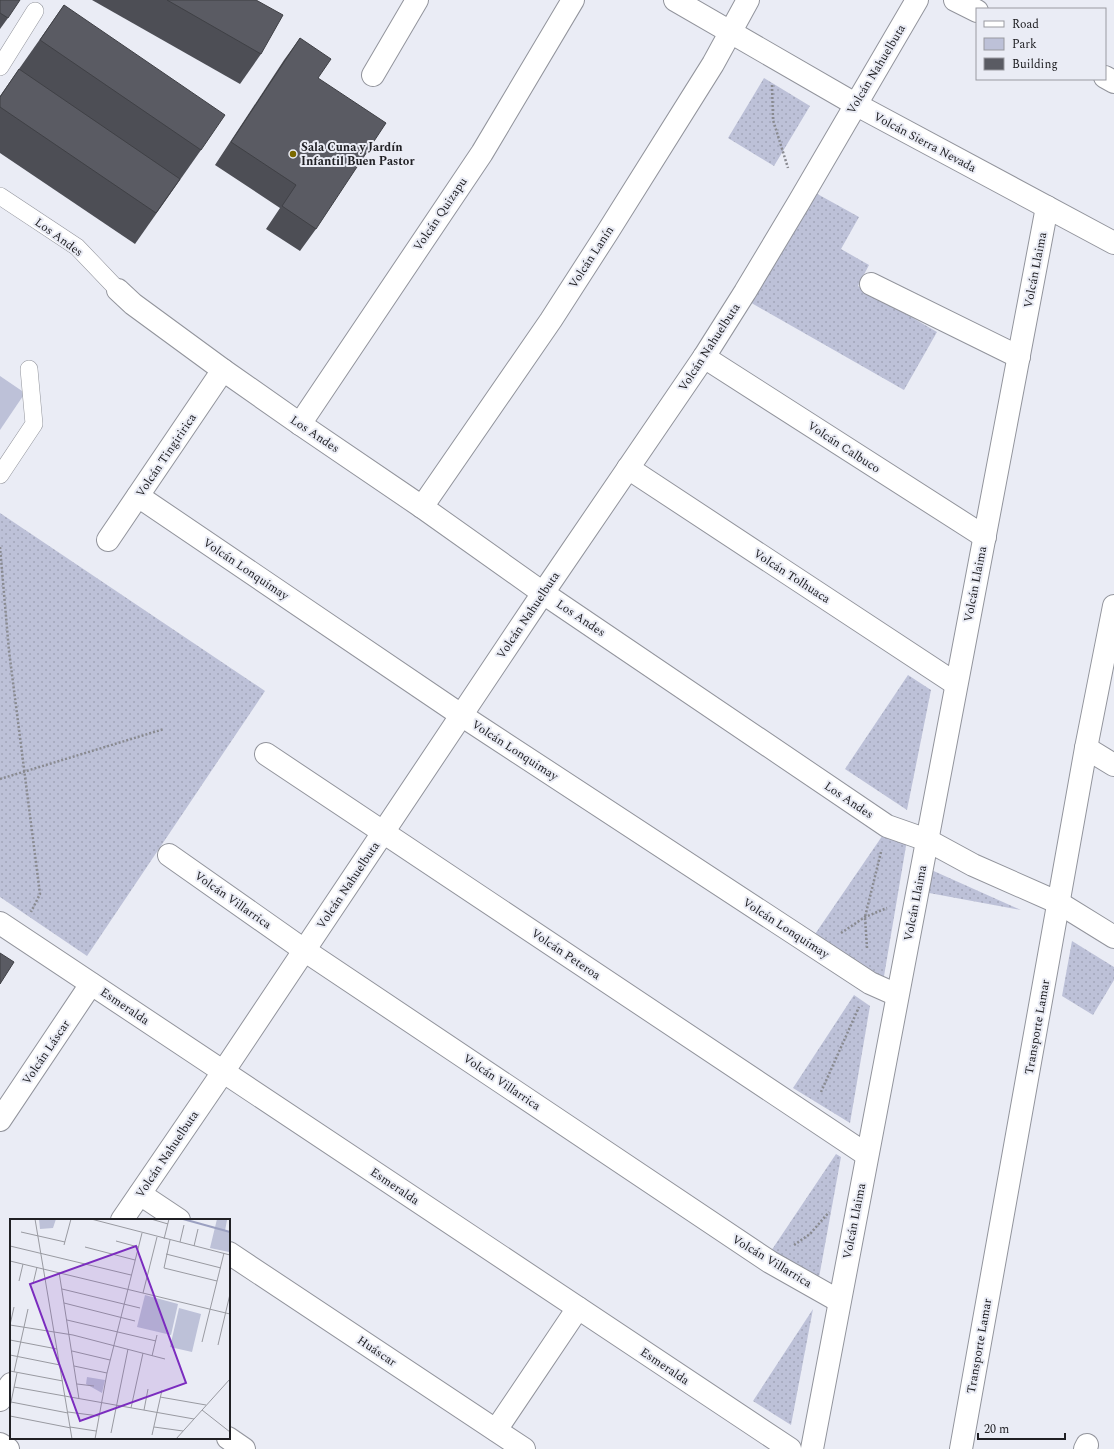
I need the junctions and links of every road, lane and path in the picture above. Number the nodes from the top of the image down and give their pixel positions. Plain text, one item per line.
1 (417, 0) edge
2 (573, 0) edge
3 (675, 0) edge
4 (748, 0) edge
5 (916, 0) edge
6 (955, 0) edge
7 (976, 10) edge
8 (34, 11) dead end
9 (730, 32) junction
10 (770, 55) junction
11 (0, 67) edge
12 (373, 74) dead end
13 (855, 104) junction
14 (0, 196) edge
15 (799, 202) junction
16 (1047, 207) junction
17 (1114, 243) edge
18 (871, 284) dead end
19 (118, 290) joint
20 (704, 357) junction
21 (1019, 357) junction
22 (29, 370) dead end
23 (223, 370) junction
24 (300, 424) junction
25 (628, 468) junction
26 (0, 475) edge
27 (138, 496) junction
28 (422, 507) junction
29 (985, 537) junction
30 (108, 540) dead end
31 (0, 547) edge
32 (543, 592) junction
33 (1114, 606) edge
34 (956, 684) junction
35 (462, 715) junction
36 (164, 729) dead end
37 (1086, 748) junction
38 (266, 754) dead end
39 (1114, 765) edge
40 (24, 772) junction
41 (0, 779) edge
42 (383, 832) junction
43 (927, 840) junction
44 (169, 856) dead end
45 (1059, 903) junction
46 (0, 923) edge
47 (20, 936) junction
48 (1114, 938) edge
49 (304, 950) junction
50 (91, 984) junction
51 (897, 995) junction
52 (223, 1072) junction
53 (0, 1120) edge
54 (867, 1155) junction
55 (140, 1194) junction
56 (834, 1207) dead end
57 (123, 1219) edge
58 (178, 1219) edge
59 (230, 1254) edge
60 (770, 1262) junction
61 (839, 1301) junction
62 (578, 1308) junction
63 (10, 1385) edge
64 (0, 1400) edge
65 (496, 1430) junction
66 (229, 1439) edge
67 (0, 1444) edge
68 (8, 1449) edge
69 (244, 1449) edge
70 (524, 1449) edge
71 (790, 1449) edge
72 (812, 1449) edge
73 (961, 1449) edge

1 - 12 street
2 - 24 street, Volcán Quizapu
3 - 9 street, Volcán Sierra Nevada
4 - 9 street, Volcán Lanín
5 - 13 street, Volcán Nahuelbuta
6 - 7 street
8 - 11 lane
9 - 10 street, Volcán Sierra Nevada
9 - 28 street, Volcán Lanín
10 - 13 street, Volcán Sierra Nevada
10 - 15 path
13 - 15 street, Volcán Nahuelbuta
13 - 16 street, Volcán Sierra Nevada
14 - 19 lane, Los Andes
15 - 20 street, Volcán Nahuelbuta
16 - 17 street, Volcán Sierra Nevada
16 - 21 street, Volcán Llaima
18 - 21 street
19 - 23 street, Los Andes
20 - 25 street, Volcán Nahuelbuta
20 - 29 street, Volcán Calbuco
21 - 29 street, Volcán Llaima
22 - 26 lane
23 - 24 street, Los Andes
23 - 27 street, Volcán Tingiririca
24 - 28 street, Los Andes
25 - 32 street, Volcán Nahuelbuta
25 - 34 street, Volcán Tolhuaca
27 - 30 street, Volcán Tingiririca
27 - 35 street, Volcán Lonquimay
28 - 32 street, Los Andes
29 - 34 street, Volcán Llaima
31 - 40 path
32 - 35 street, Volcán Nahuelbuta
32 - 43 street, Los Andes
33 - 37 street, Transporte Lamar
34 - 43 street, Volcán Llaima
35 - 42 street, Volcán Nahuelbuta
35 - 51 street, Volcán Lonquimay
36 - 40 path
37 - 39 street
37 - 45 street, Transporte Lamar
38 - 42 street, Volcán Peteroa
40 - 41 path
40 - 47 path
42 - 49 street, Volcán Nahuelbuta
42 - 54 street, Volcán Peteroa
43 - 45 street, Los Andes
43 - 51 street, Volcán Llaima
44 - 49 street, Volcán Villarrica
45 - 48 street, Los Andes
45 - 73 street, Transporte Lamar
46 - 47 street, Esmeralda
47 - 50 street, Esmeralda
49 - 52 street, Volcán Nahuelbuta
49 - 60 street, Volcán Villarrica
50 - 52 street, Esmeralda
50 - 53 street, Volcán Láscar
51 - 54 street, Volcán Llaima
52 - 55 street, Volcán Nahuelbuta
52 - 62 street, Esmeralda
54 - 61 street, Volcán Llaima
55 - 57 street, Volcán Nahuelbuta
55 - 58 street
56 - 60 path
59 - 65 street, Huáscar
60 - 61 street, Volcán Villarrica
61 - 72 street, Volcán Llaima
62 - 65 street
62 - 71 street, Esmeralda
63 - 64 street
65 - 70 street, Huáscar
66 - 69 street
67 - 68 street

